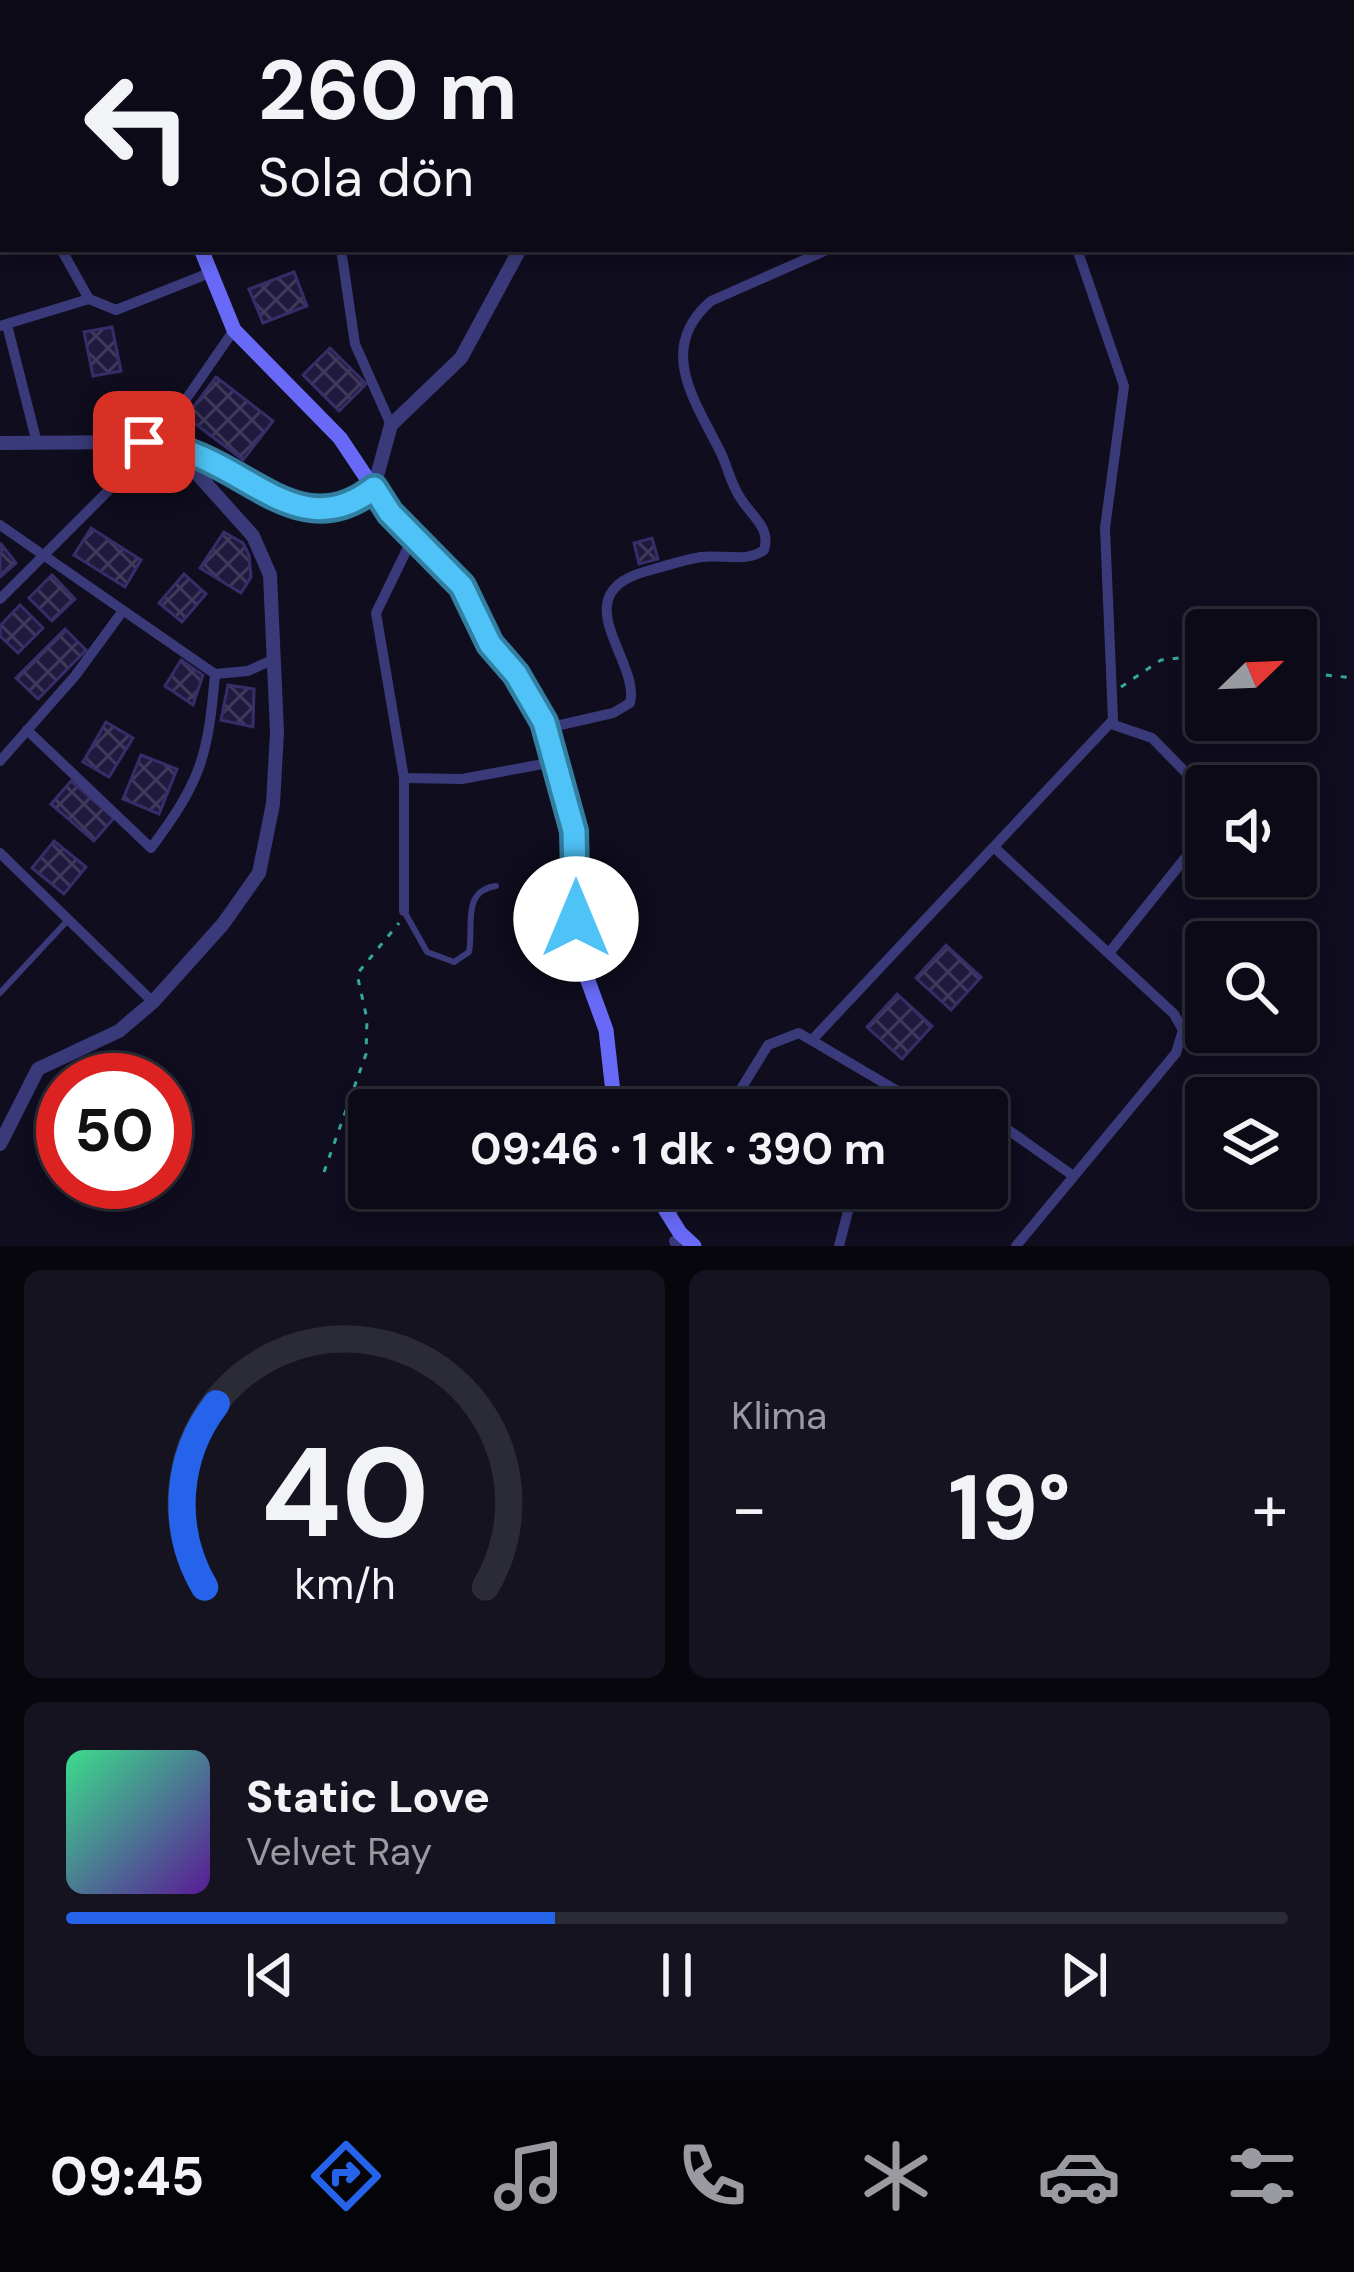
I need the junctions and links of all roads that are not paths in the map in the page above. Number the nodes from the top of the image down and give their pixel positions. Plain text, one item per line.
1 (63, 252) edge
2 (203, 252) edge
3 (340, 252) edge
4 (518, 252) edge
5 (822, 252) edge
6 (1078, 252) edge
7 (212, 272) junction
8 (89, 299) junction
9 (3, 326) edge
10 (234, 330) junction
11 (391, 424) junction
12 (36, 439) junction
13 (0, 443) edge
14 (154, 444) junction
15 (175, 449) junction
16 (374, 488) junction
17 (0, 525) edge
18 (413, 537) junction
19 (42, 559) junction
20 (0, 599) edge
21 (122, 611) junction
22 (274, 658) junction
23 (214, 674) junction
24 (1112, 724) junction
25 (547, 728) junction
26 (28, 730) junction
27 (0, 761) edge
28 (559, 761) junction
29 (1185, 772) edge
30 (404, 778) junction
31 (996, 849) junction
32 (0, 853) edge
33 (1185, 858) edge
34 (496, 886) dead end
35 (404, 911) joint
36 (68, 920) junction
37 (1108, 953) junction
38 (0, 993) edge
39 (153, 1002) junction
40 (812, 1040) junction
41 (613, 1089) edge
42 (741, 1089) edge
43 (894, 1089) edge
44 (1008, 1129) edge
45 (0, 1144) edge
46 (1072, 1175) junction
47 (664, 1209) edge
48 (673, 1209) edge
49 (849, 1209) edge
50 (669, 1217) junction
51 (675, 1242) edge
52 (694, 1246) edge
53 (839, 1246) edge
54 (1016, 1246) edge

1 - 8 street
2 - 7 main road
3 - 11 street
4 - 11 street
5 - 25 street
6 - 24 street
7 - 8 street
7 - 10 main road
8 - 9 street
9 - 12 street
10 - 14 street
10 - 16 main road
11 - 16 street
12 - 13 street
12 - 14 street
14 - 15 street
14 - 19 street
15 - 16 street
15 - 22 street
16 - 18 main road
17 - 19 street
18 - 25 main road
18 - 30 street
19 - 20 street
19 - 21 street
21 - 23 street
21 - 26 street
22 - 23 street
22 - 39 street
23 - 26 street
24 - 29 street
24 - 31 street
25 - 28 main road
26 - 27 street
28 - 30 street
28 - 41 main road
30 - 35 street
31 - 37 street
31 - 40 street
32 - 36 street
33 - 37 street
34 - 35 lane
36 - 38 lane
36 - 39 street
37 - 46 street
39 - 45 street
40 - 42 street
40 - 43 street
44 - 46 street
46 - 54 street
47 - 50 main road
48 - 50 street
49 - 53 street
50 - 51 main road
51 - 52 main road

